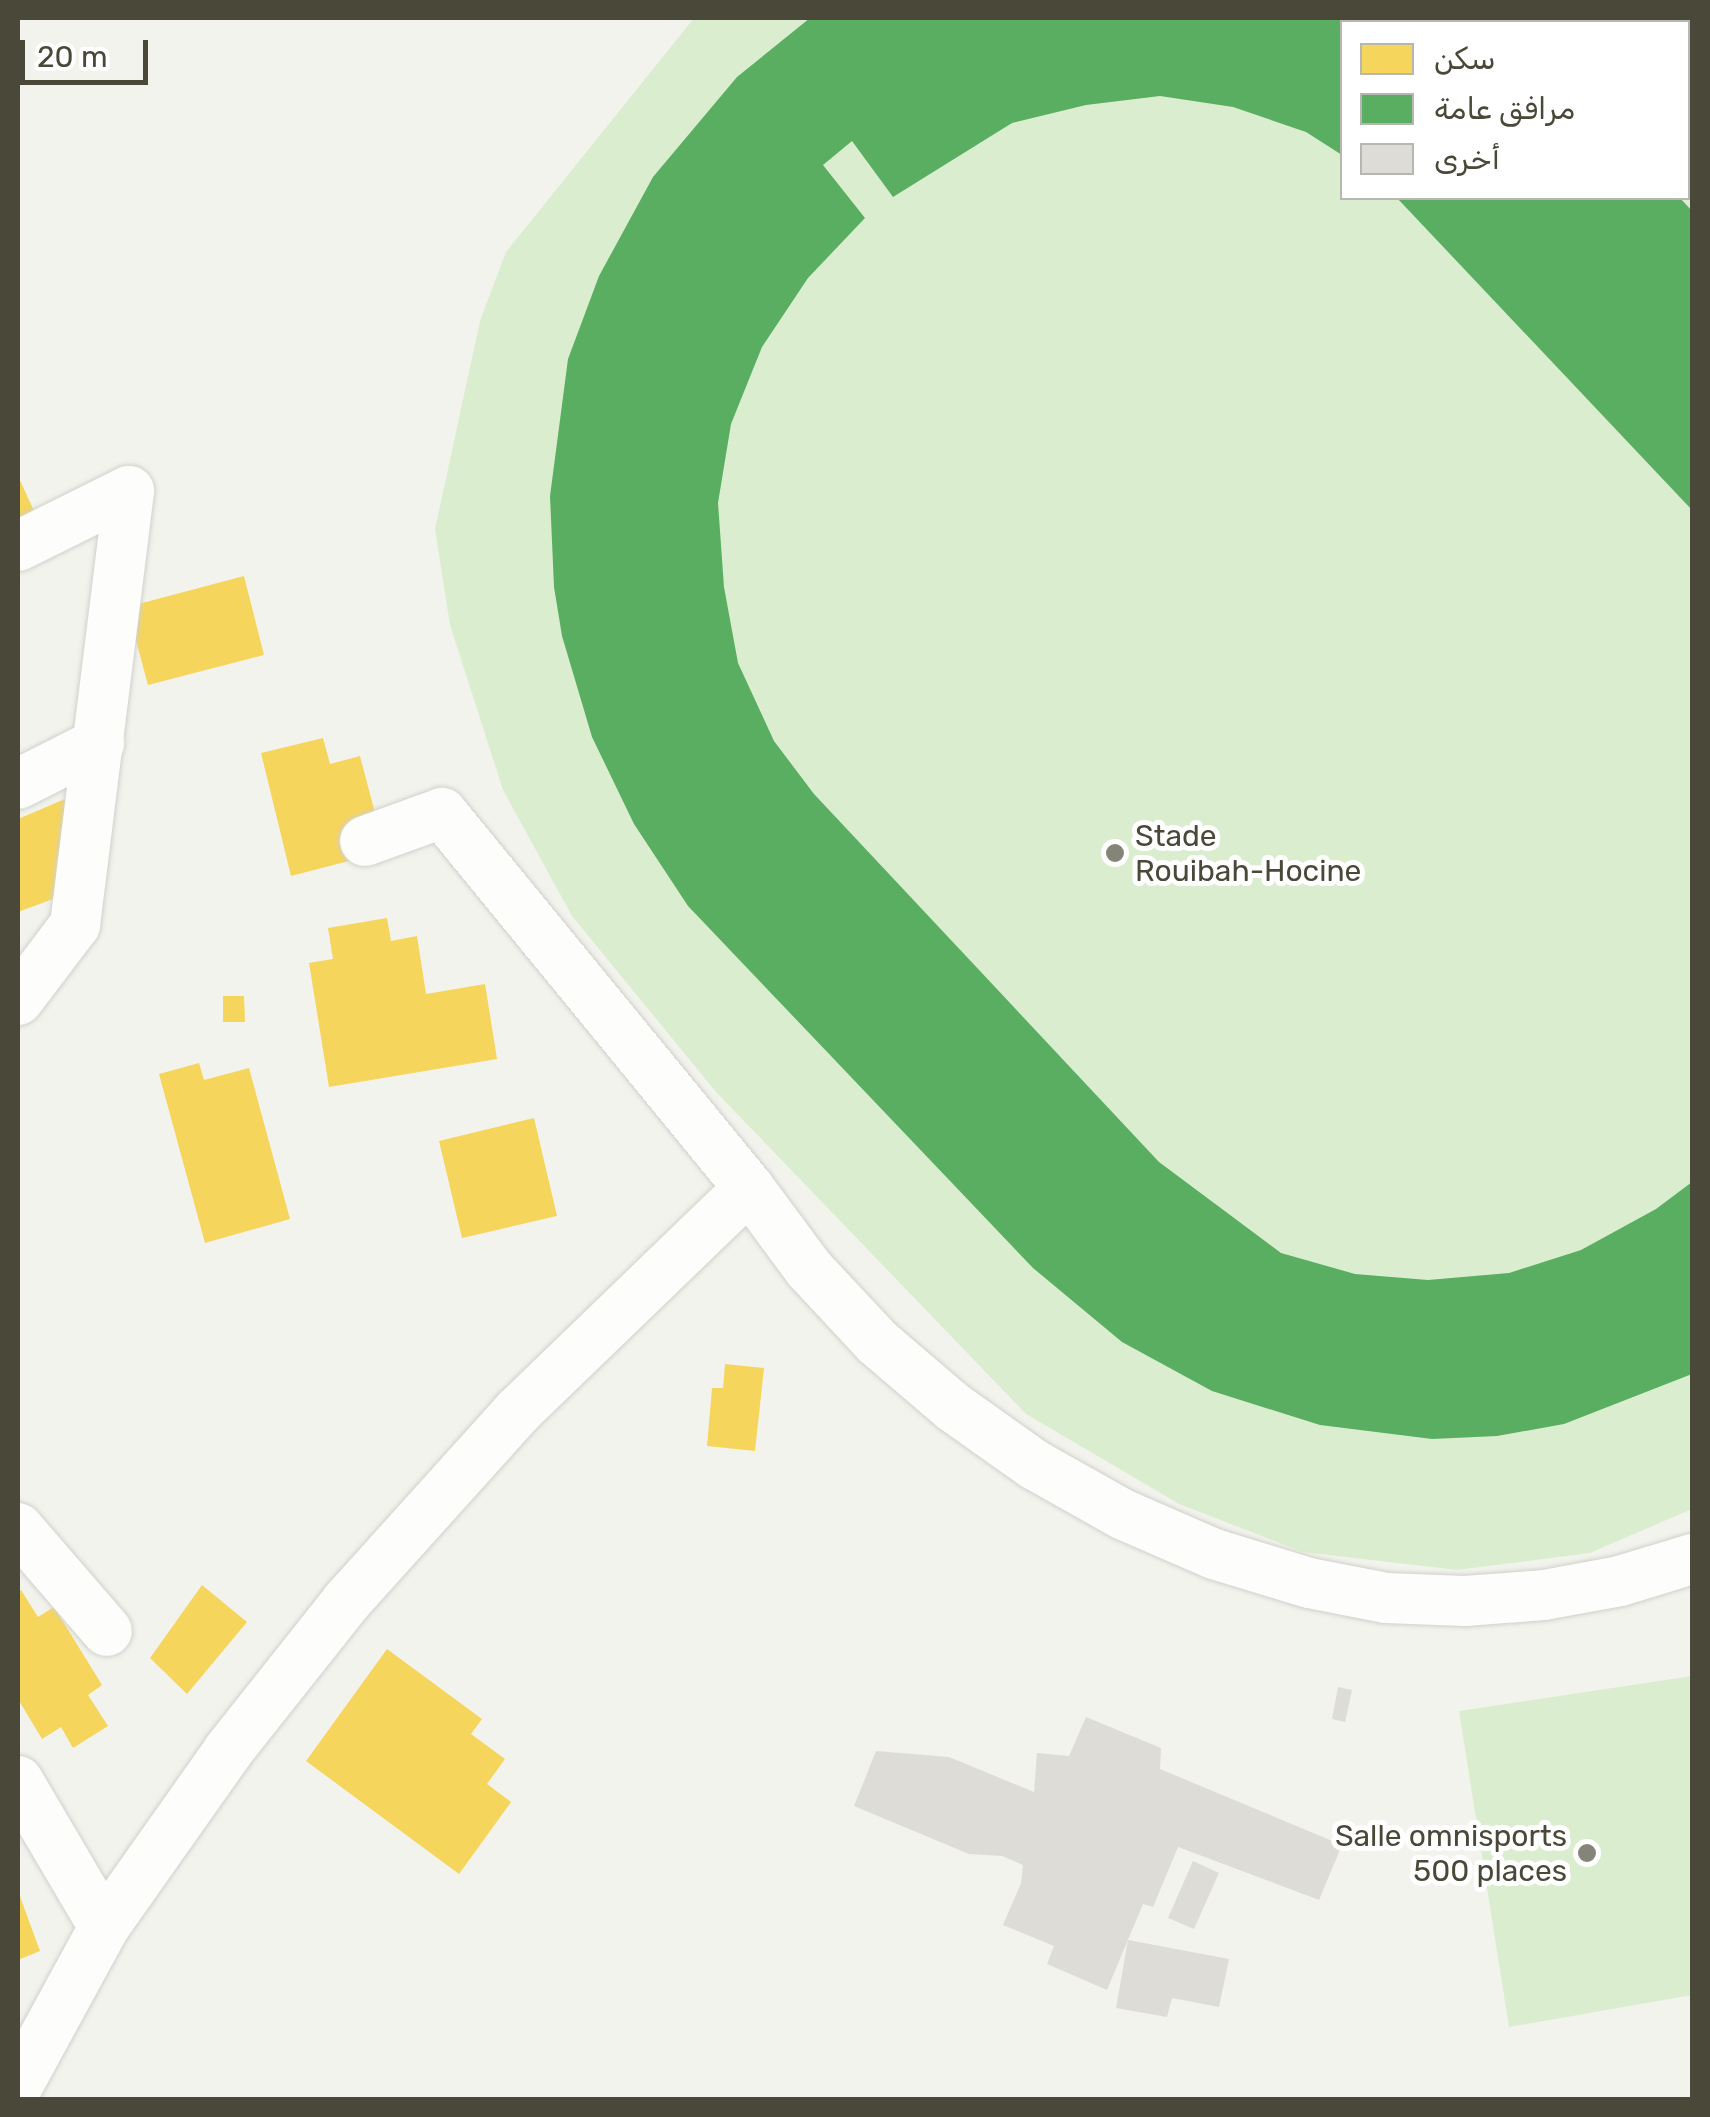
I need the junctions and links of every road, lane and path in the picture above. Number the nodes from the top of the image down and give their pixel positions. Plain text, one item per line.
1 (18, 546) edge
2 (99, 743) junction
3 (18, 784) edge
4 (365, 841) dead end
5 (21, 983) edge
6 (749, 1188) junction
7 (18, 1528) edge
8 (1692, 1559) edge
9 (107, 1631) dead end
10 (18, 1782) edge
11 (104, 1927) junction
12 (18, 2086) edge

1 - 2 street
2 - 3 street
2 - 5 street
4 - 6 street
6 - 8 street
6 - 11 street
7 - 9 street
10 - 11 street
11 - 12 street

